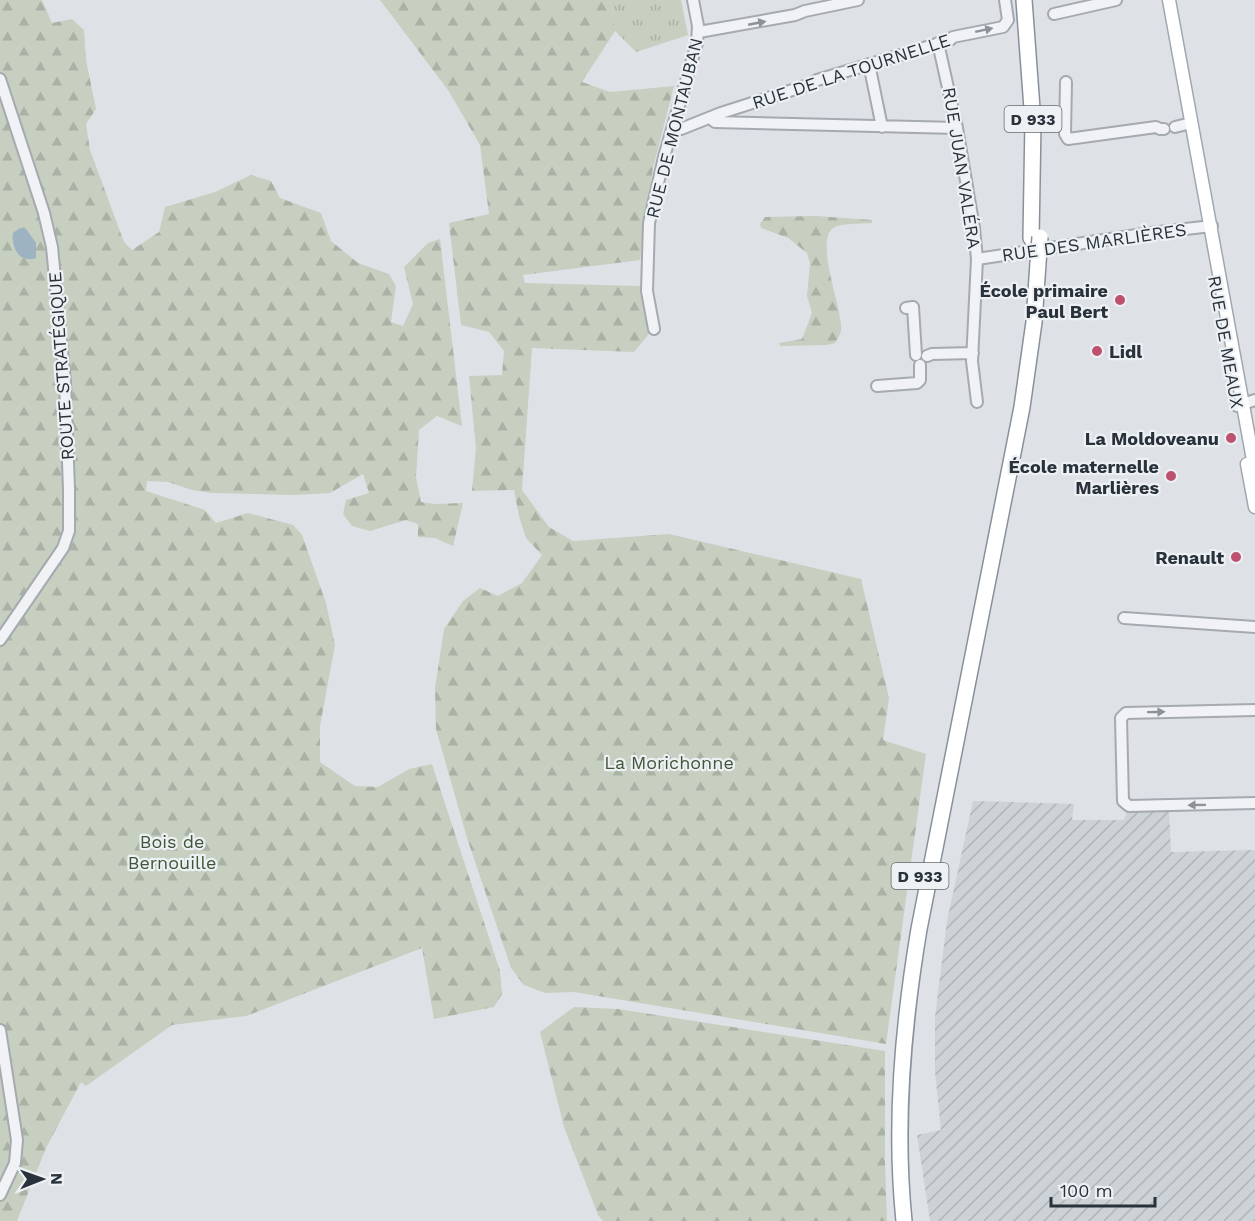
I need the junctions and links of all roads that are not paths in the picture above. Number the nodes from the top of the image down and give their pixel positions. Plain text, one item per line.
1 (693, 0) edge
2 (858, 0) edge
3 (1005, 0) edge
4 (1024, 0) edge
5 (1033, 0) edge
6 (1116, 0) edge
7 (1172, 1) edge
8 (1081, 4) edge
9 (1054, 14) dead end
10 (699, 32) junction
11 (938, 43) junction
12 (869, 64) junction
13 (0, 79) edge
14 (1066, 82) dead end
15 (710, 117) junction
16 (1191, 123) junction
17 (673, 127) junction
18 (882, 127) junction
19 (957, 128) junction
20 (1209, 226) junction
21 (1036, 238) junction
22 (977, 259) junction
23 (906, 308) dead end
24 (654, 329) dead end
25 (973, 353) junction
26 (1232, 358) junction
27 (921, 359) junction
28 (877, 386) dead end
29 (1255, 400) edge
30 (977, 402) dead end
31 (1240, 406) junction
32 (1255, 470) edge
33 (1255, 507) edge
34 (1124, 618) dead end
35 (1255, 627) edge
36 (0, 640) edge
37 (1255, 710) edge
38 (1255, 803) edge
39 (0, 1030) edge
40 (897, 1060) junction
41 (0, 1196) edge
42 (895, 1221) edge
43 (904, 1221) edge

1 - 10 street, RUE DE MONTAUBAN
10 -> 2 street
11 -> 3 street, RUE DE LA TOURNELLE
4 - 21 highway, D 933
5 - 21 highway, D 933
6 - 8 street
7 - 16 main road, RUE DE MEAUX
8 - 9 street
10 - 17 street, RUE DE MONTAUBAN
11 - 12 street, RUE DE LA TOURNELLE
11 - 19 street, RUE JUAN VALÉRA
12 - 15 street, RUE DE LA TOURNELLE
12 - 18 street
13 - 36 street, ROUTE STRATÉGIQUE
14 - 16 street
15 - 17 street, RUE DE LA TOURNELLE
15 - 18 street
16 - 20 main road, RUE DE MEAUX
17 - 24 street, RUE DE MONTAUBAN
18 - 19 street
19 - 22 street, RUE JUAN VALÉRA
20 - 22 street, RUE DES MARLIÈRES
20 - 26 main road, RUE DE MEAUX
21 - 40 highway, D 933
22 - 25 street, RUE JUAN VALÉRA
23 - 27 street
25 - 27 street
25 - 30 street, RUE JUAN VALÉRA
26 - 31 main road, RUE DE MEAUX
26 - 31 main road, RUE DE MEAUX
27 - 28 street
29 - 31 street
31 - 32 main road, RUE DE MEAUX
31 - 33 main road, RUE DE MEAUX
34 - 35 street
38 -> 37 street
39 - 41 street
40 - 42 highway, D 933
40 - 43 highway, D 933

